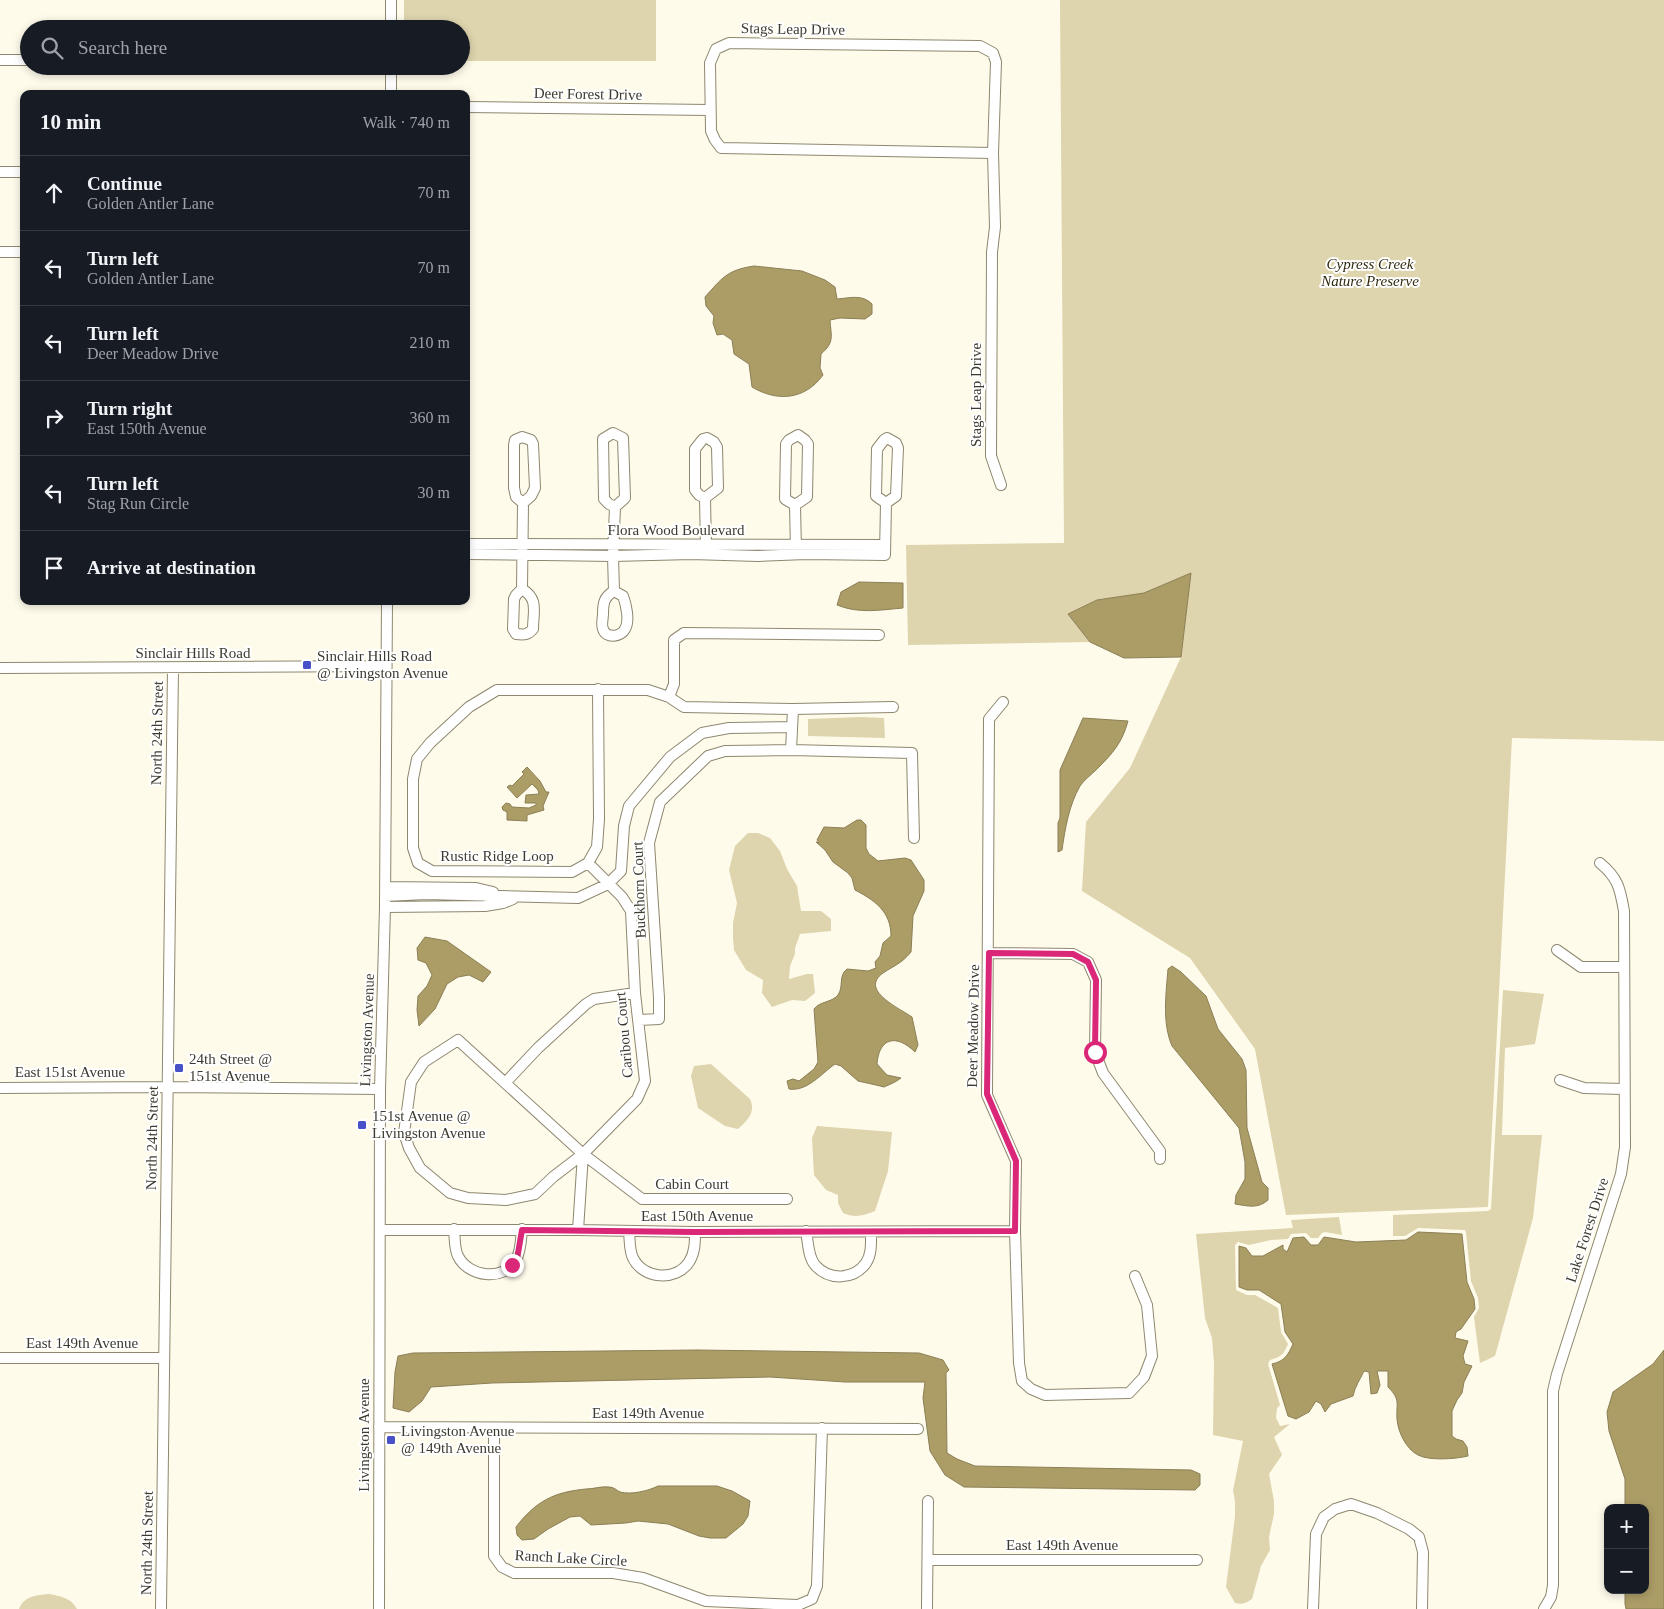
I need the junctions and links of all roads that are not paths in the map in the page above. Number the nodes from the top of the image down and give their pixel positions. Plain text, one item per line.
1 (391, 0) edge
2 (391, 20) edge
3 (0, 60) edge
4 (20, 60) edge
5 (391, 75) edge
6 (391, 90) edge
7 (470, 107) edge
8 (710, 110) junction
9 (993, 153) junction
10 (0, 172) edge
11 (20, 172) edge
12 (0, 252) edge
13 (20, 252) edge
14 (1001, 485) dead end
15 (705, 498) junction
16 (523, 503) junction
17 (886, 503) junction
18 (795, 505) junction
19 (615, 507) junction
20 (470, 544) edge
21 (706, 544) junction
22 (522, 550) junction
23 (613, 550) junction
24 (796, 550) junction
25 (470, 554) edge
26 (706, 554) junction
27 (522, 589) dead end
28 (614, 591) dead end
29 (387, 605) edge
30 (879, 635) dead end
31 (386, 666) junction
32 (0, 668) edge
33 (173, 668) junction
34 (598, 689) junction
35 (669, 697) junction
36 (1003, 702) dead end
37 (893, 708) dead end
38 (793, 709) junction
39 (792, 727) junction
40 (791, 750) junction
41 (914, 838) dead end
42 (588, 863) junction
43 (1600, 863) dead end
44 (608, 884) junction
45 (385, 892) junction
46 (516, 897) junction
47 (385, 908) junction
48 (1556, 950) dead end
49 (989, 953) junction
50 (1623, 967) junction
51 (635, 993) junction
52 (639, 1020) junction
53 (1560, 1080) dead end
54 (505, 1083) junction
55 (168, 1086) junction
56 (0, 1088) edge
57 (380, 1089) junction
58 (1624, 1089) junction
59 (583, 1154) junction
60 (1160, 1159) dead end
61 (786, 1199) dead end
62 (454, 1229) junction
63 (380, 1230) junction
64 (522, 1230) junction
65 (578, 1230) junction
66 (629, 1231) junction
67 (806, 1231) junction
68 (1015, 1231) junction
69 (695, 1232) junction
70 (871, 1232) junction
71 (1135, 1276) dead end
72 (0, 1358) edge
73 (164, 1358) junction
74 (379, 1427) junction
75 (494, 1428) junction
76 (822, 1428) junction
77 (918, 1429) dead end
78 (928, 1502) dead end
79 (928, 1560) junction
80 (1197, 1560) dead end
81 (706, 1605) edge
82 (161, 1609) edge
83 (378, 1609) edge
84 (927, 1609) edge
85 (1312, 1609) edge
86 (1422, 1609) edge
87 (1544, 1609) edge

1 - 2 street
3 - 4 street
5 - 6 street
7 - 8 street, Deer Forest Drive
8 - 9 street, Stags Leap Drive
8 - 9 street, Stags Leap Drive
9 - 14 street, Stags Leap Drive
10 - 11 street
12 - 13 street
15 - 15 street
15 - 21 street
16 - 16 street
16 - 22 street
17 - 17 street
17 - 24 street, Flora Wood Boulevard
18 - 18 street
18 - 24 street
19 - 19 street
19 - 23 street
20 - 22 street, Flora Wood Boulevard
21 - 23 street, Flora Wood Boulevard
21 - 24 street, Flora Wood Boulevard
21 - 26 street
22 - 23 street, Flora Wood Boulevard
22 - 25 street, Flora Wood Boulevard
22 - 27 street
23 - 26 street, Flora Wood Boulevard
23 - 28 street
24 - 26 street, Flora Wood Boulevard
29 - 31 street, Livingston Avenue
30 - 35 street
31 - 33 street, Sinclair Hills Road
31 - 45 street, Livingston Avenue
32 - 33 street, Sinclair Hills Road
33 - 55 street, North 24th Street
34 - 35 street, Rustic Ridge Loop
34 - 42 street
34 - 42 street, Rustic Ridge Loop
35 - 38 street, Rustic Ridge Loop
36 - 49 street, Deer Meadow Drive
37 - 38 street, Rustic Ridge Loop
38 - 39 street
39 - 40 street
39 - 44 street
40 - 41 street, Buckhorn Court
40 - 52 street, Buckhorn Court
42 - 44 street
43 - 50 street, Lake Forest Drive
44 - 46 street
44 - 51 street, Caribou Court
45 - 46 street
45 - 47 street, Livingston Avenue
46 - 47 street
47 - 57 street, Livingston Avenue
48 - 50 street
49 - 60 street
49 - 68 street, Deer Meadow Drive
50 - 58 street, Lake Forest Drive
51 - 52 street, Caribou Court
51 - 54 street
52 - 59 street, Caribou Court
53 - 58 street
54 - 59 street, Cabin Court
54 - 59 street, Caribou Court
55 - 56 street, East 151st Avenue
55 - 57 street, East 151st Avenue
55 - 73 street, North 24th Street
57 - 63 street, Livingston Avenue
58 - 87 street, Lake Forest Drive
59 - 61 street, Cabin Court
59 - 65 street
62 - 63 street, East 150th Avenue
62 - 64 street, East 150th Avenue
62 - 64 street
63 - 74 street, Livingston Avenue
64 - 65 street, East 150th Avenue
65 - 66 street, East 150th Avenue
66 - 69 street, East 150th Avenue
66 - 69 street
67 - 69 street, East 150th Avenue
67 - 70 street, East 150th Avenue
67 - 70 street
68 - 70 street, East 150th Avenue
68 - 71 street, Deer Meadow Drive
72 - 73 street, East 149th Avenue
73 - 82 street, North 24th Street
74 - 75 street, East 149th Avenue
74 - 83 street, Livingston Avenue
75 - 76 street, East 149th Avenue
75 - 81 street, Ranch Lake Circle
76 - 77 street, East 149th Avenue
76 - 81 street, Ranch Lake Circle
78 - 79 street
79 - 80 street, East 149th Avenue
79 - 84 street
85 - 86 street

